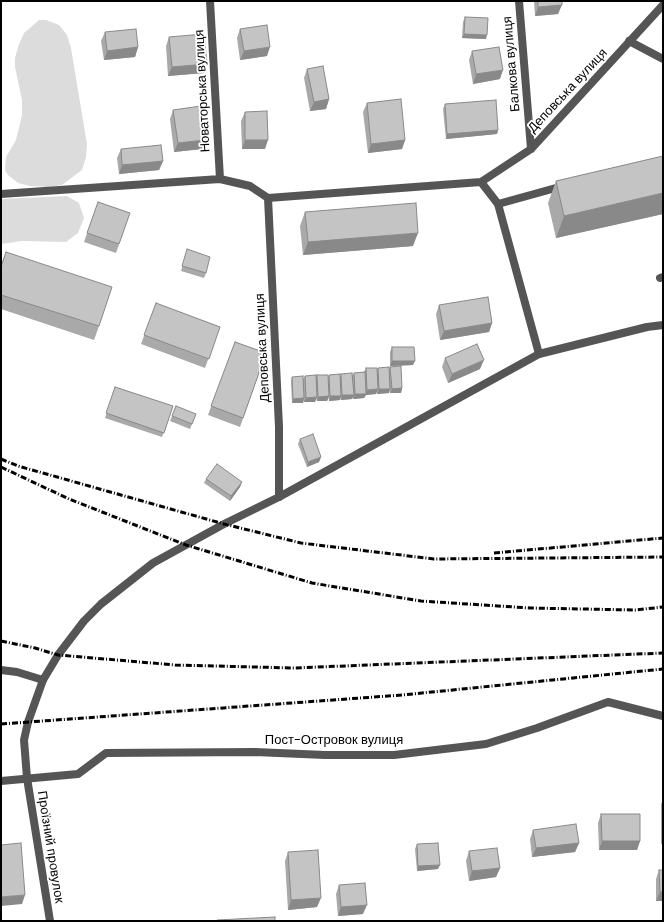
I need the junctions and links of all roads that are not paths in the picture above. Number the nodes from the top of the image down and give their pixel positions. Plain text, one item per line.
1 (210, 1) edge
2 (519, 1) edge
3 (663, 5) edge
4 (629, 42) junction
5 (663, 59) edge
6 (531, 148) junction
7 (220, 179) junction
8 (480, 182) junction
9 (573, 183) edge
10 (1, 194) edge
11 (268, 198) junction
12 (498, 204) junction
13 (663, 326) edge
14 (539, 354) junction
15 (280, 497) junction
16 (1, 670) edge
17 (43, 680) junction
18 (663, 716) edge
19 (27, 778) junction
20 (1, 781) edge
21 (50, 921) edge

1 - 7 street, Новаторська вулиця
2 - 6 street, Балкова вулиця
3 - 4 street, Деповська вулиця
4 - 5 street
4 - 6 street, Деповська вулиця
6 - 8 street, Деповська вулиця
7 - 10 street
7 - 11 street
8 - 11 street, Деповська вулиця
8 - 12 street
9 - 12 street
11 - 15 street, Деповська вулиця
12 - 14 street
13 - 14 street
14 - 15 street
15 - 17 street
16 - 17 street
17 - 19 street
18 - 19 street, Пост-Островок вулиця
19 - 20 street, Проїзний провулок
19 - 21 street, Проїзний провулок

